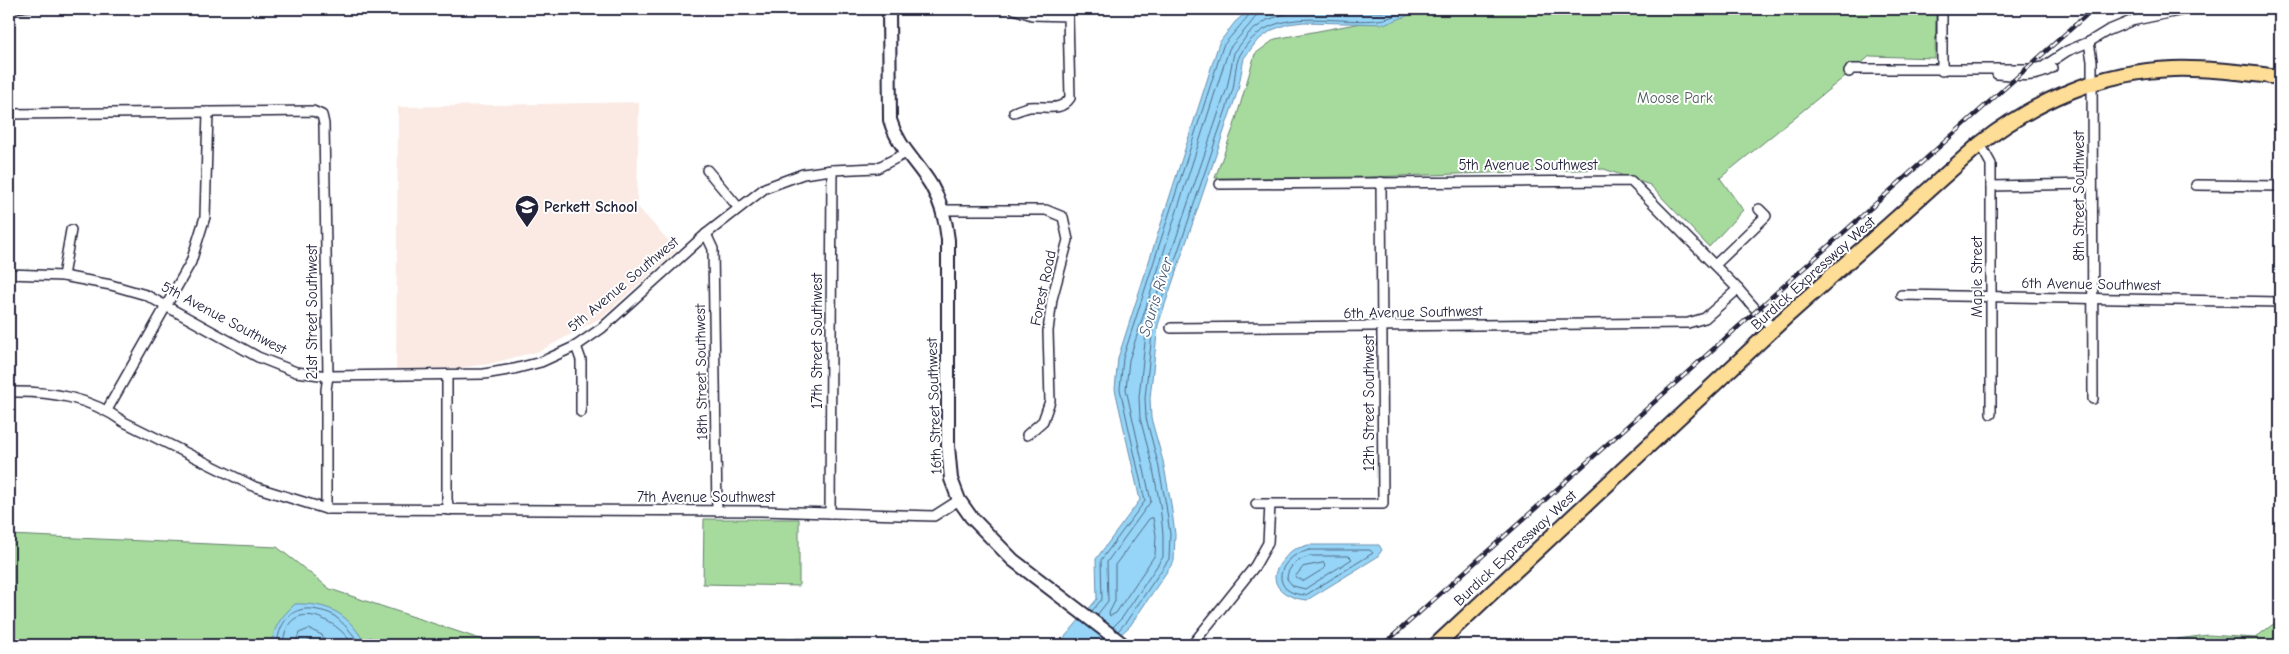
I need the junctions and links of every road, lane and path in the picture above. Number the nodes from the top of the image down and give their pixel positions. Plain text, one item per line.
1 (889, 9) edge
2 (1014, 9) edge
3 (1942, 9) edge
4 (2188, 9) edge
5 (2089, 42) junction
6 (1942, 71) junction
7 (1849, 72) dead end
8 (2280, 77) edge
9 (2092, 82) junction
10 (208, 112) junction
11 (1014, 112) dead end
12 (9, 114) edge
13 (1980, 144) junction
14 (906, 153) junction
15 (707, 170) dead end
16 (832, 170) junction
17 (1382, 182) junction
18 (1220, 184) dead end
19 (2092, 184) junction
20 (2196, 185) dead end
21 (1991, 186) junction
22 (2280, 186) edge
23 (738, 207) junction
24 (1760, 208) dead end
25 (942, 210) junction
26 (71, 230) dead end
27 (706, 234) junction
28 (1715, 265) junction
29 (9, 274) edge
30 (64, 276) junction
31 (1738, 288) junction
32 (1901, 295) dead end
33 (1991, 296) junction
34 (2093, 298) junction
35 (2280, 302) edge
36 (166, 306) junction
37 (1382, 326) junction
38 (1171, 328) dead end
39 (1773, 329) junction
40 (576, 346) junction
41 (328, 376) junction
42 (447, 376) junction
43 (9, 392) edge
44 (2093, 399) dead end
45 (107, 410) junction
46 (581, 412) dead end
47 (1991, 414) dead end
48 (1027, 435) dead end
49 (959, 500) junction
50 (1256, 504) dead end
51 (1270, 504) junction
52 (326, 509) junction
53 (448, 510) junction
54 (717, 511) junction
55 (830, 513) junction
56 (1123, 645) edge
57 (1192, 645) edge
58 (1436, 645) edge

1 - 14 main road
2 - 11 street
3 - 6 street
4 - 5 street
5 - 6 street
5 - 9 street, 8th Street Southwest
6 - 7 street
8 - 9 main road, Burdick Expressway West
9 - 13 main road, Burdick Expressway West
9 - 19 street, 8th Street Southwest
10 - 12 street
10 - 36 street
10 - 41 street, 21st Street Southwest
13 - 21 street, Maple Street
13 - 39 main road, Burdick Expressway West
14 - 16 street, 5th Avenue Southwest
14 - 25 main road
15 - 23 street
16 - 23 street, 5th Avenue Southwest
16 - 55 street, 17th Street Southwest
17 - 18 street, 5th Avenue Southwest
17 - 28 street, 5th Avenue Southwest
17 - 37 street, 12th Street Southwest
19 - 21 street
19 - 34 street, 8th Street Southwest
20 - 22 street
21 - 33 street, Maple Street
23 - 27 street, 5th Avenue Southwest
24 - 28 street
25 - 48 street, Forest Road
25 - 49 main road, 16th Street Southwest
26 - 30 street
27 - 40 street, 5th Avenue Southwest
27 - 54 street, 18th Street Southwest
28 - 31 street, 5th Avenue Southwest
29 - 30 street, 5th Avenue Southwest
30 - 36 street, 5th Avenue Southwest
31 - 37 street, 6th Avenue Southwest
31 - 39 street, 5th Avenue Southwest
32 - 33 street, 6th Avenue Southwest
33 - 34 street, 6th Avenue Southwest
33 - 47 street, Maple Street
34 - 35 street, 6th Avenue Southwest
34 - 44 street, 8th Street Southwest
36 - 41 street, 5th Avenue Southwest
36 - 45 street
37 - 38 street, 6th Avenue Southwest
37 - 51 street, 12th Street Southwest
39 - 58 main road, Burdick Expressway West
40 - 42 street, 5th Avenue Southwest
40 - 46 street
41 - 42 street, 5th Avenue Southwest
41 - 52 street, 21st Street Southwest
42 - 53 street
43 - 45 street, 7th Avenue Southwest
45 - 52 street, 7th Avenue Southwest
49 - 55 street, 7th Avenue Southwest
49 - 56 main road, 16th Street Southwest
50 - 51 street
51 - 57 street
52 - 53 street, 7th Avenue Southwest
53 - 54 street, 7th Avenue Southwest
54 - 55 street, 7th Avenue Southwest

